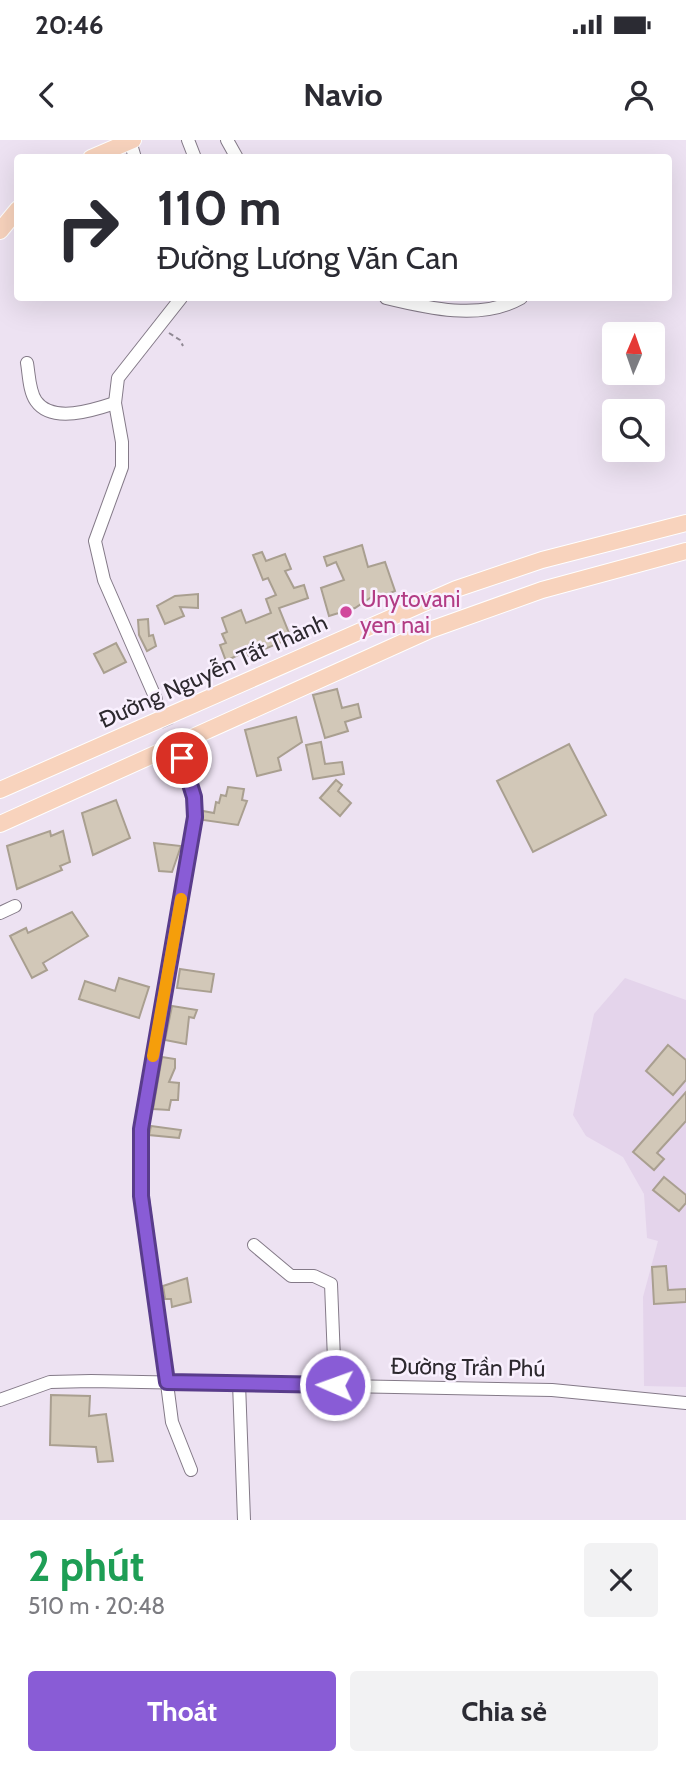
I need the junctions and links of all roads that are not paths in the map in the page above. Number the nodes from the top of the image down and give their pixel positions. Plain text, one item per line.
1 (132, 141) edge
2 (101, 154) edge
3 (14, 214) edge
4 (0, 231) edge
5 (179, 301) edge
6 (398, 301) edge
7 (508, 301) edge
8 (27, 363) dead end
9 (115, 403) junction
10 (686, 523) edge
11 (686, 551) edge
12 (372, 626) junction
13 (381, 650) junction
14 (156, 699) tunnel mouth
15 (182, 758) tunnel mouth
16 (42, 771) junction
17 (0, 790) edge
18 (56, 798) junction
19 (0, 824) edge
20 (15, 906) dead end
21 (0, 913) edge
22 (254, 1245) dead end
23 (167, 1382) junction
24 (239, 1383) junction
25 (335, 1385) junction
26 (0, 1400) edge
27 (686, 1404) edge
28 (191, 1470) dead end
29 (244, 1520) edge

1 - 2 main road
3 - 4 main road
5 - 9 street
6 - 7 street
8 - 9 street
9 - 14 street
10 - 12 main road, Đường Nguyễn Tất Thành
11 - 13 main road
12 - 13 main road
12 - 16 main road, Đường Nguyễn Tất Thành
13 - 18 main road
15 - 23 street
16 - 17 main road, Đường Nguyễn Tất Thành
16 - 18 main road
18 - 19 main road
20 - 21 street
22 - 25 street
23 - 24 street, Đường Trần Phú
23 - 26 street, Đường Trần Phú
23 - 28 street
24 - 25 street, Đường Trần Phú
24 - 29 street
25 - 27 street, Đường Trần Phú

